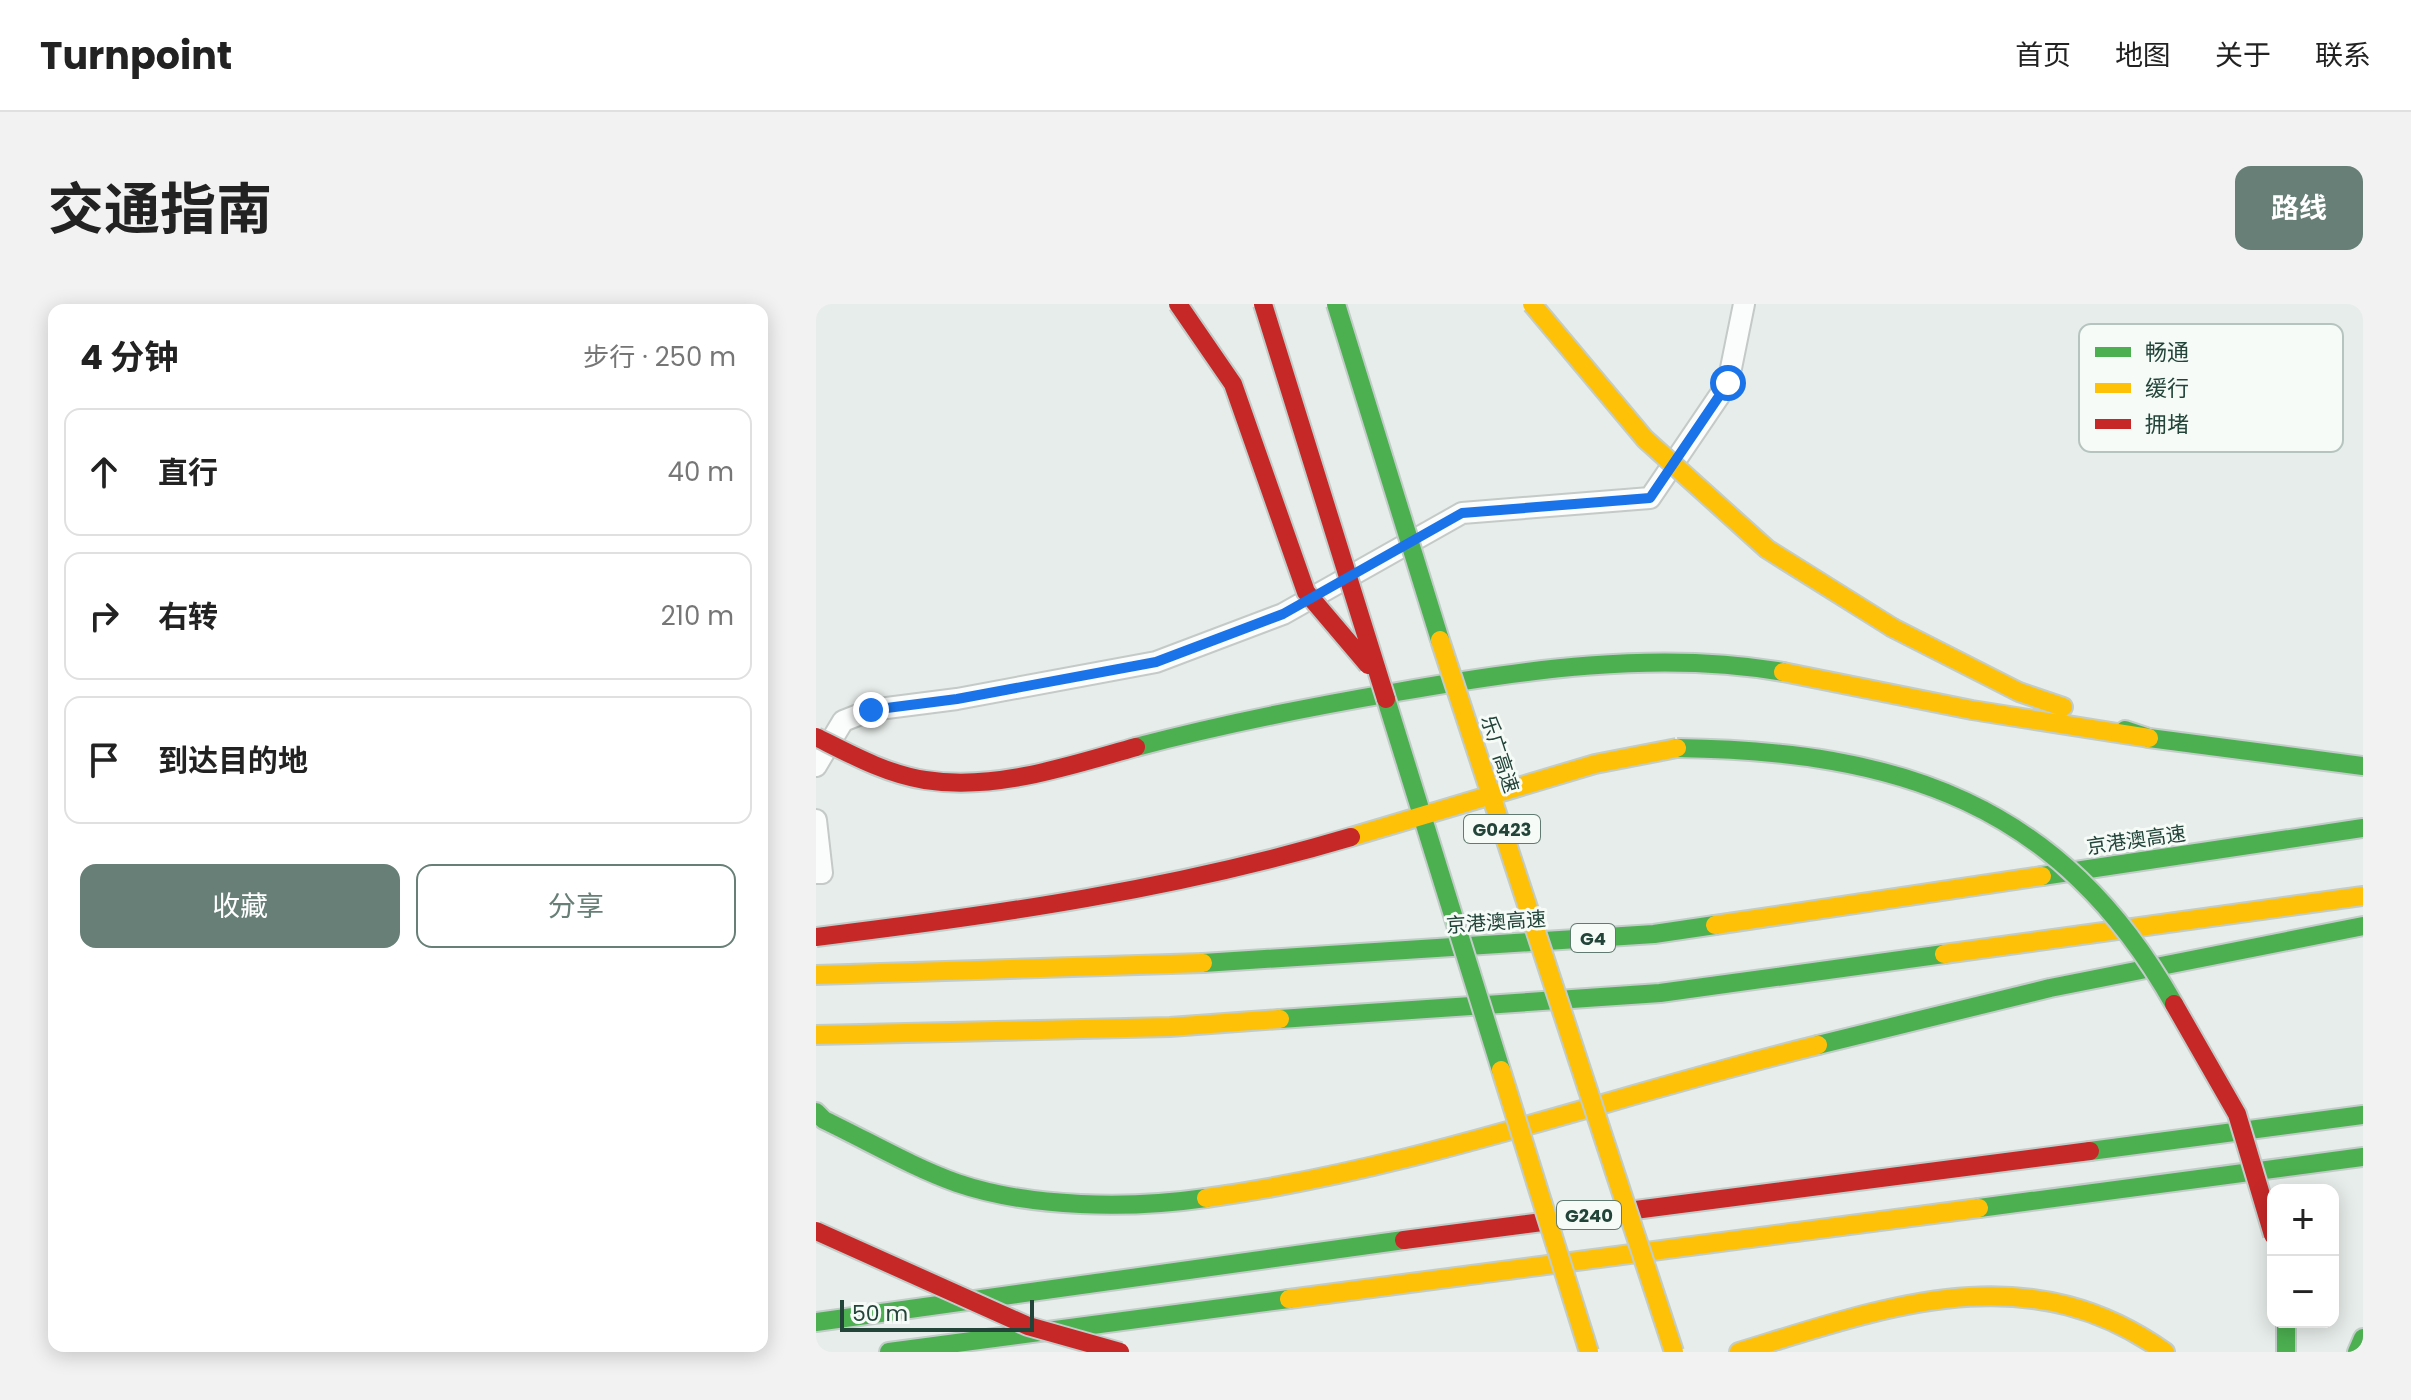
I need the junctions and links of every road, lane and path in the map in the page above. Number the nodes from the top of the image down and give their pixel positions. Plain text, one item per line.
1 (1178, 304) edge
2 (1263, 304) edge
3 (1336, 304) edge
4 (1532, 304) edge
5 (1744, 304) edge
6 (1379, 678) junction
7 (816, 737) edge
8 (2149, 738) junction
9 (816, 766) edge
10 (2363, 766) edge
11 (816, 820) edge
12 (2363, 828) edge
13 (816, 873) edge
14 (2363, 896) edge
15 (2363, 926) edge
16 (816, 937) edge
17 (816, 975) edge
18 (816, 1035) edge
19 (816, 1112) edge
20 (2363, 1115) edge
21 (2363, 1157) edge
22 (2267, 1215) edge
23 (816, 1231) edge
24 (816, 1322) edge
25 (1028, 1326) junction
26 (2286, 1328) edge
27 (2363, 1338) edge
28 (889, 1352) edge
29 (1063, 1352) edge
30 (1120, 1352) edge
31 (1589, 1352) edge
32 (1674, 1352) edge
33 (1739, 1352) edge
34 (2165, 1352) edge
35 (2286, 1352) edge
36 (2357, 1352) edge

1 - 6 highway, bridge
2 - 6 highway, bridge
3 - 32 highway, 乐广高速 / G0423, bridge
4 - 8 highway, bridge
5 - 9 street
6 - 31 highway, bridge
7 - 8 highway, bridge
8 - 10 highway
11 - 13 street
12 - 17 highway, 京港澳高速 / G4
14 - 18 highway
15 - 19 highway
16 - 22 highway, bridge
20 - 24 highway, G240
21 - 28 highway, G240
23 - 25 highway, bridge
25 - 29 highway
25 - 30 highway, bridge
26 - 35 highway
27 - 36 highway
33 - 34 highway

